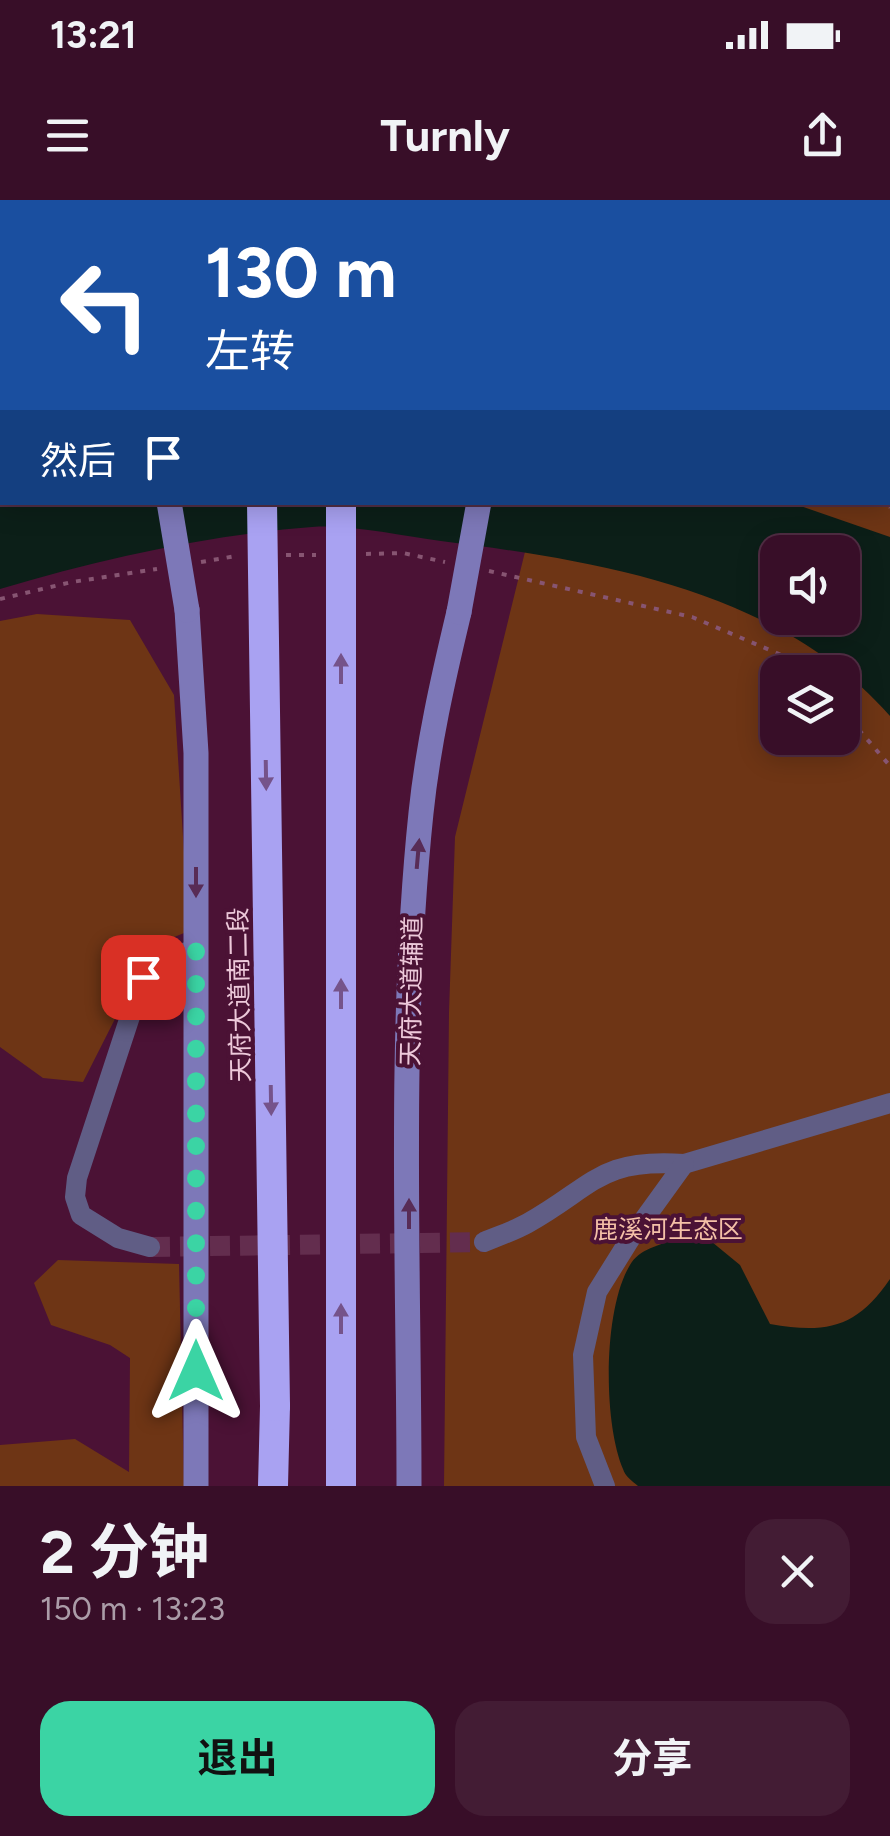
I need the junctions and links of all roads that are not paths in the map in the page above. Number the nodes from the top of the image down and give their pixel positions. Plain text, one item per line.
1 (170, 505) edge
2 (262, 505) edge
3 (341, 505) edge
4 (479, 505) edge
5 (196, 950) junction
6 (890, 1103) edge
7 (684, 1164) junction
8 (484, 1242) tunnel mouth
9 (150, 1247) tunnel mouth
10 (196, 1486) edge
11 (273, 1486) edge
12 (341, 1486) edge
13 (409, 1486) edge
14 (605, 1486) edge

1 -> 5 street, bridge
2 -> 11 highway, 天府大道南二段, bridge
12 -> 3 highway, bridge
13 -> 4 street, 天府大道辅道, bridge
5 - 9 street
5 - 10 street
6 - 7 street
7 - 8 street
7 - 14 street

